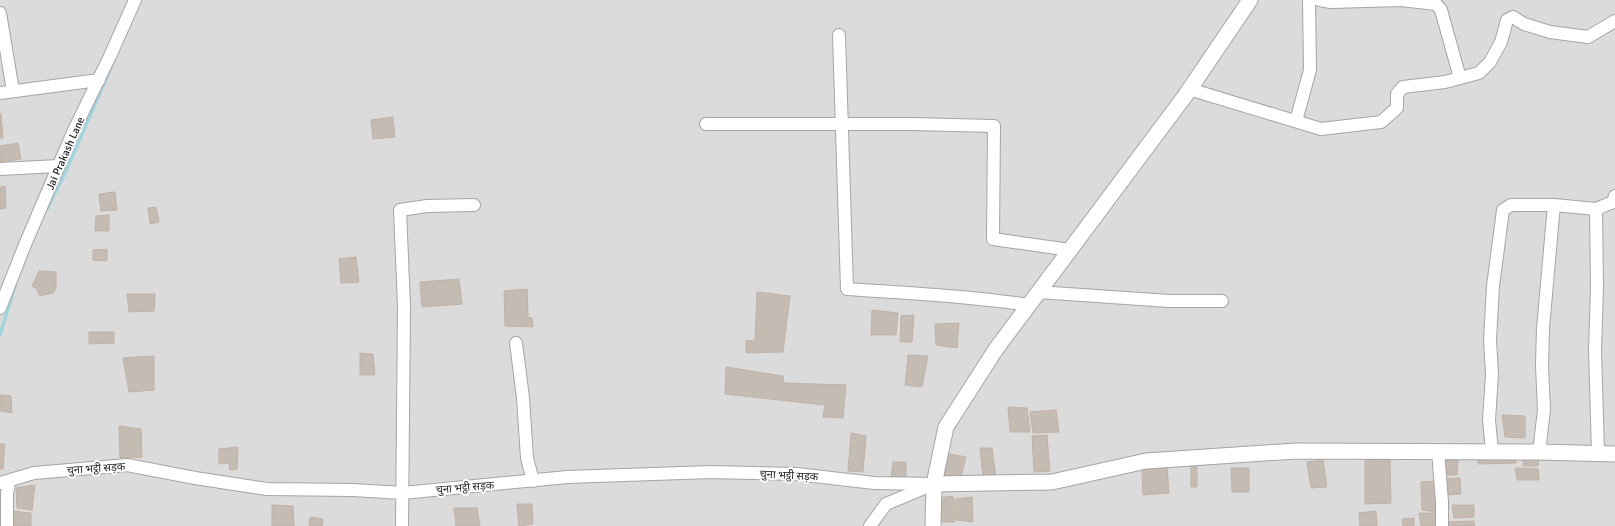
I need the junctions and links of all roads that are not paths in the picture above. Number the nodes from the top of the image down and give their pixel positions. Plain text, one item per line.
1 (136, 0) edge
2 (1250, 0) edge
3 (1309, 0) edge
4 (1319, 0) edge
5 (0, 13) edge
6 (1615, 21) edge
7 (839, 35) dead end
8 (1460, 78) junction
9 (99, 80) junction
10 (1189, 88) junction
11 (13, 91) junction
12 (0, 93) edge
13 (1296, 121) junction
14 (706, 124) dead end
15 (843, 124) junction
16 (58, 166) junction
17 (0, 169) edge
18 (1615, 196) edge
19 (474, 205) dead end
20 (1554, 205) junction
21 (1596, 209) junction
22 (1070, 250) junction
23 (1038, 292) junction
24 (1222, 301) dead end
25 (1029, 305) junction
26 (0, 308) edge
27 (516, 343) dead end
28 (1438, 451) junction
29 (1492, 451) junction
30 (1539, 452) junction
31 (1598, 453) junction
32 (1615, 454) edge
33 (533, 481) junction
34 (4, 482) edge
35 (934, 484) junction
36 (402, 493) junction
37 (8, 526) edge
38 (402, 526) edge
39 (870, 526) edge
40 (933, 526) edge
41 (1442, 526) edge

1 - 9 street, Jai Prakash Lane
2 - 10 street
3 - 13 street
4 - 8 street
5 - 11 street
6 - 8 street
7 - 15 street
8 - 13 street
9 - 11 street
9 - 16 street, Jai Prakash Lane
10 - 13 street
10 - 22 street
11 - 12 street
14 - 15 street
15 - 22 street
15 - 25 street
16 - 17 street
16 - 26 street, Jai Prakash Lane
18 - 21 street
19 - 36 street
20 - 21 street
20 - 29 street
20 - 30 street
21 - 31 street
22 - 23 street
23 - 24 street
23 - 25 street
25 - 35 street
27 - 33 street
28 - 29 street
28 - 35 street
28 - 41 street
29 - 30 street
30 - 31 street
31 - 32 street
33 - 35 street, चुना भट्ठी सड़क
33 - 36 street, चुना भट्ठी सड़क
34 - 36 street, चुना भट्ठी सड़क
34 - 37 street
35 - 39 street
35 - 40 street
36 - 38 street

